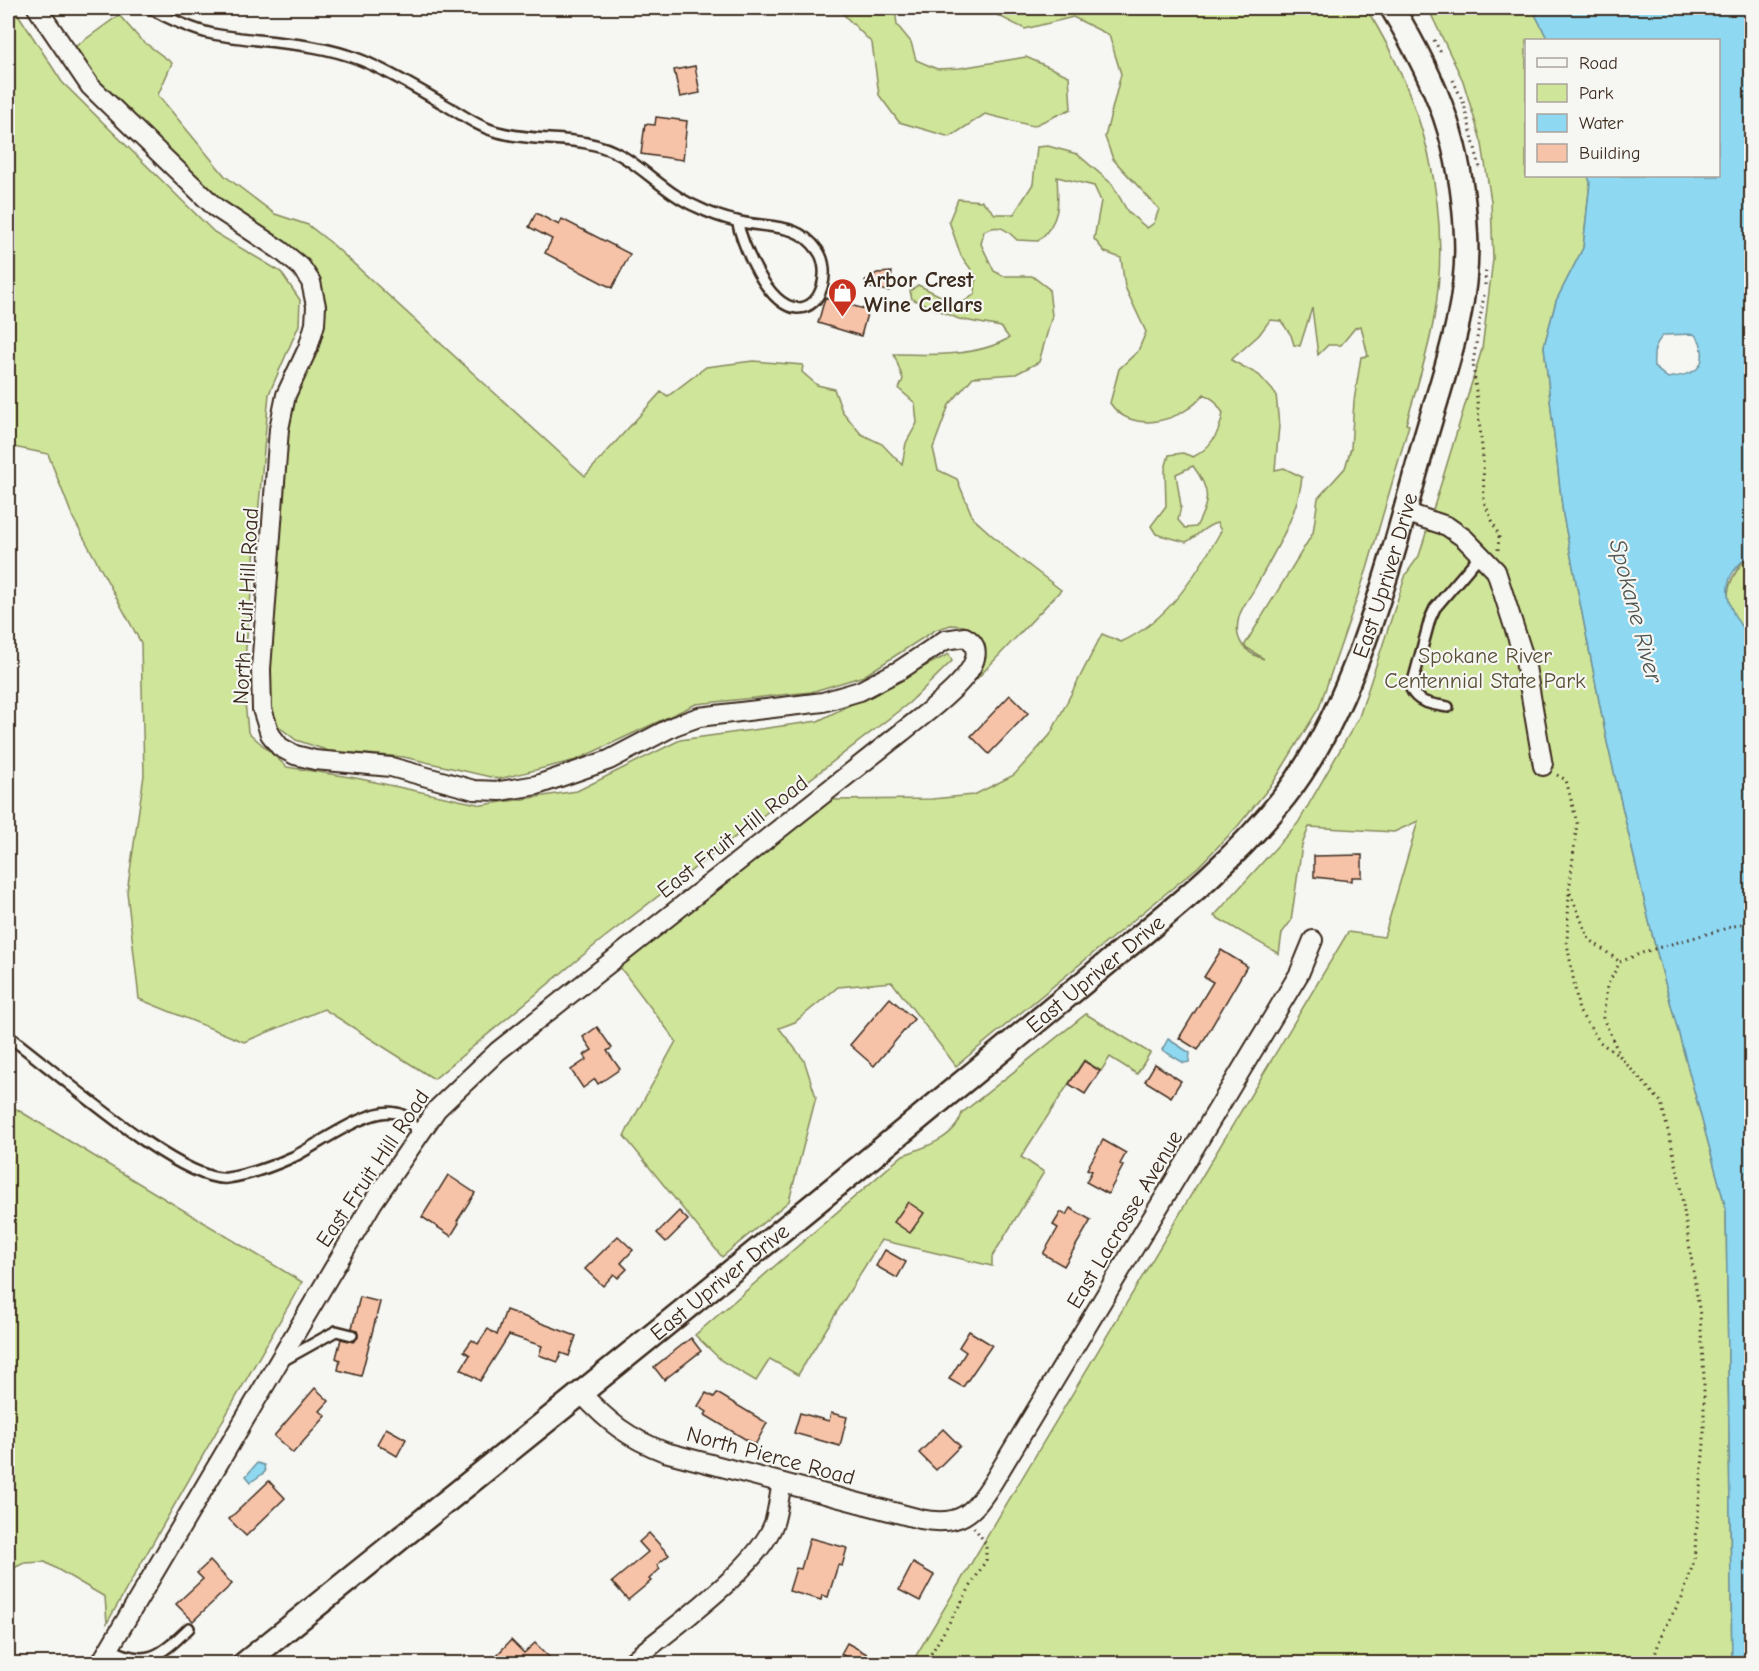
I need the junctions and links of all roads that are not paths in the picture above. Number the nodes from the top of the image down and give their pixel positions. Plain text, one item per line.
1 (37, 8) edge
2 (150, 8) edge
3 (1392, 8) edge
4 (737, 221) junction
5 (1404, 512) junction
6 (1481, 554) junction
7 (948, 693) joint
8 (1448, 707) dead end
9 (1544, 766) road end
10 (1313, 940) dead end
11 (8, 1036) edge
12 (418, 1134) junction
13 (352, 1335) dead end
14 (279, 1362) junction
15 (581, 1393) junction
16 (782, 1482) junction
17 (966, 1516) joint
18 (189, 1628) dead end
19 (105, 1656) edge
20 (244, 1664) edge
21 (629, 1664) edge

1 - 7 street, North Fruit Hill Road
2 - 4 lane
3 - 5 street, East Upriver Drive
4 - 4 lane
5 - 6 street
5 - 15 street, East Upriver Drive
6 - 8 lane
6 - 9 street
7 - 12 street, East Fruit Hill Road
10 - 17 street, East Lacrosse Avenue
11 - 12 lane
12 - 14 street, East Fruit Hill Road
13 - 14 lane
14 - 19 street, East Fruit Hill Road
15 - 16 street, North Pierce Road
15 - 20 street, East Upriver Drive
16 - 17 street, North Pierce Road
16 - 21 street
18 - 19 lane

